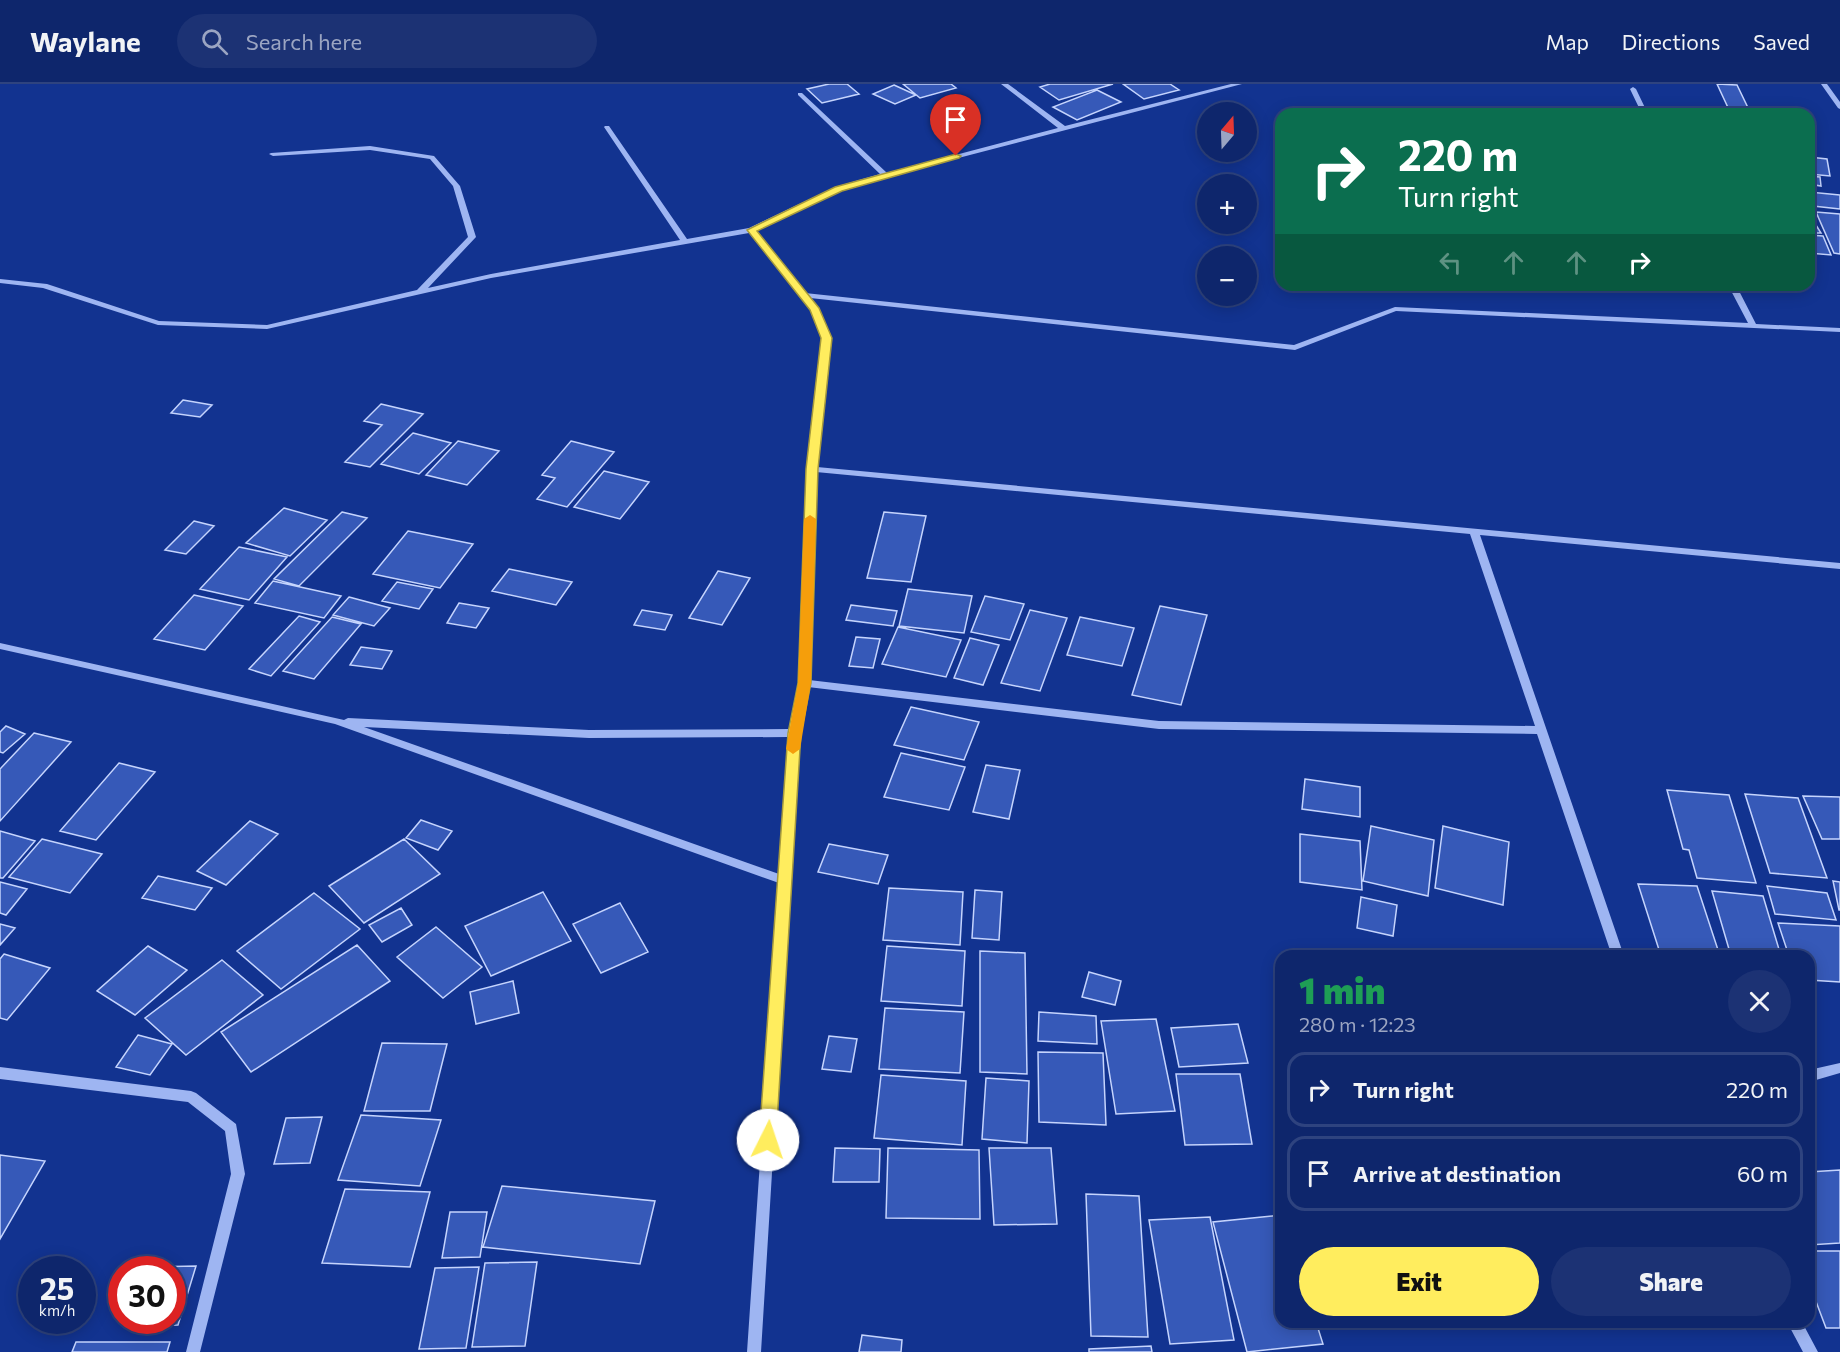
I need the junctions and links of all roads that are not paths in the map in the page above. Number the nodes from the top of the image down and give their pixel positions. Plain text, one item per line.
1 (1004, 84) edge
2 (1239, 84) edge
3 (1824, 84) edge
4 (1220, 86) edge
5 (1633, 89) dead end
6 (800, 94) dead end
7 (1840, 107) edge
8 (1642, 108) edge
9 (607, 127) dead end
10 (1064, 129) junction
11 (273, 154) dead end
12 (885, 175) junction
13 (752, 230) junction
14 (686, 242) junction
15 (0, 281) edge
16 (1735, 291) edge
17 (418, 293) junction
18 (803, 295) junction
19 (1753, 326) junction
20 (1840, 330) edge
21 (812, 469) junction
22 (1474, 532) junction
23 (1840, 566) edge
24 (0, 646) edge
25 (804, 683) junction
26 (337, 721) junction
27 (1540, 730) junction
28 (794, 733) junction
29 (785, 881) junction
30 (1616, 950) edge
31 (1840, 1068) edge
32 (0, 1073) edge
33 (1815, 1074) edge
34 (1797, 1328) edge
35 (193, 1352) edge
36 (754, 1352) edge
37 (1811, 1352) edge

1 - 10 street
2 - 4 street
3 - 7 street
4 - 10 street
5 - 8 street
6 - 12 street
9 - 14 street
10 - 12 street
11 - 17 street
12 - 13 street
13 - 14 street
13 - 18 street
14 - 17 street
15 - 17 street
16 - 19 street
18 - 19 street
18 - 21 street
19 - 20 street
21 - 22 street
21 - 25 street
22 - 23 street
22 - 27 street
24 - 26 street
25 - 27 street
25 - 28 street
26 - 28 street
26 - 29 street
27 - 30 street
28 - 29 street
29 - 36 street
31 - 33 street
32 - 35 street
34 - 37 street

